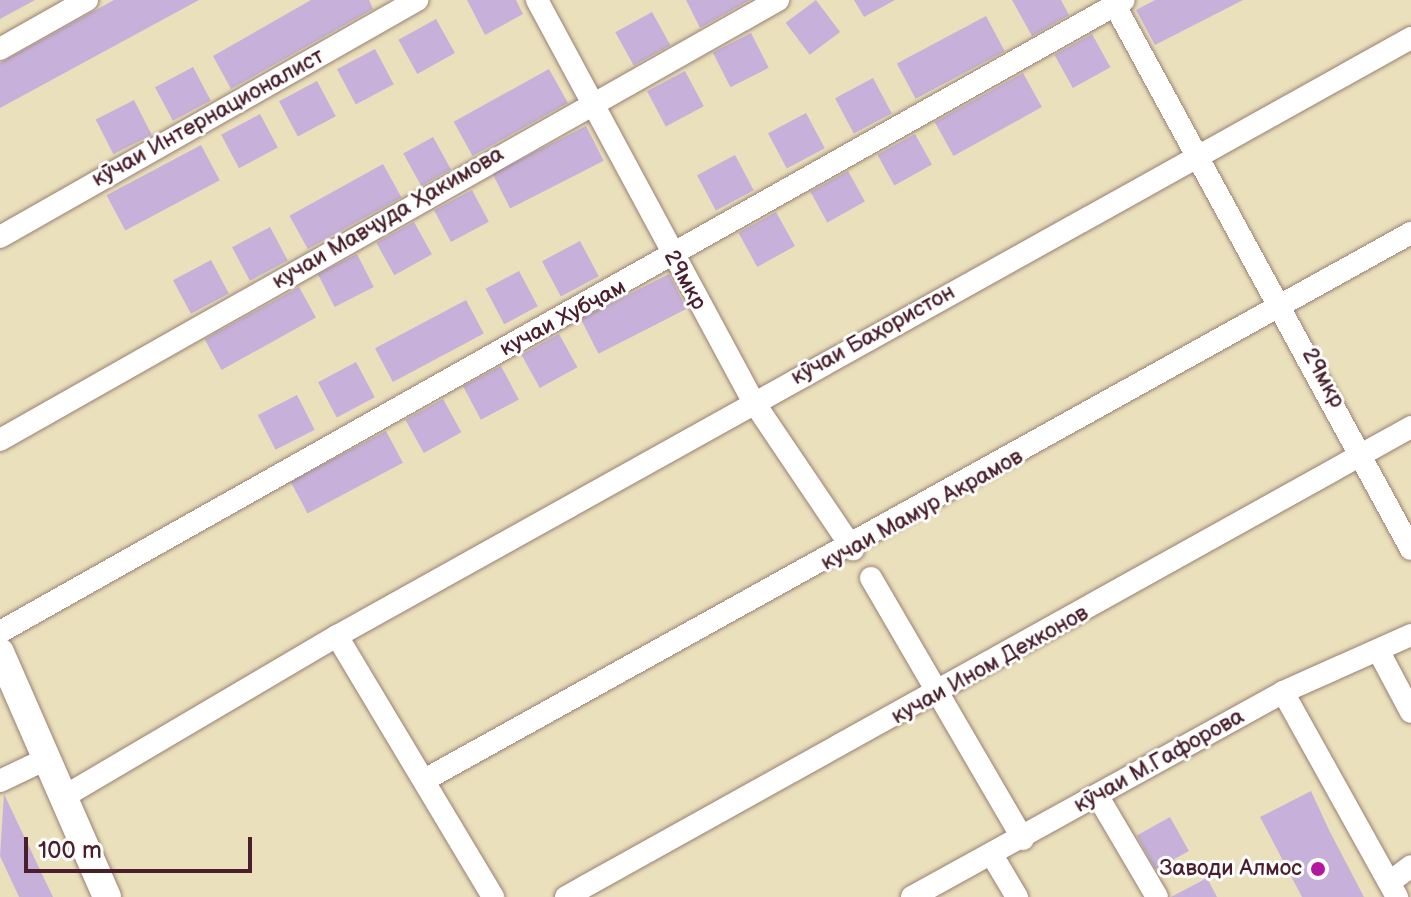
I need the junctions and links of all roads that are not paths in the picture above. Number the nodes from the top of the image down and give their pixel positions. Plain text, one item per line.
1 (87, 0) edge
2 (417, 0) edge
3 (537, 0) edge
4 (778, 0) edge
5 (1117, 2) edge
6 (1411, 38) edge
7 (0, 49) edge
8 (588, 102) junction
9 (1198, 156) junction
10 (1411, 233) edge
11 (0, 237) edge
12 (673, 258) junction
13 (1281, 303) junction
14 (753, 401) junction
15 (1411, 427) edge
16 (0, 440) edge
17 (1364, 453) junction
18 (853, 549) junction
19 (1411, 549) edge
20 (871, 578) dead end
21 (0, 632) edge
22 (1411, 635) edge
23 (337, 636) junction
24 (1378, 650) junction
25 (0, 652) edge
26 (1283, 692) junction
27 (937, 696) junction
28 (1411, 712) edge
29 (46, 759) junction
30 (428, 778) junction
31 (0, 781) edge
32 (1097, 795) junction
33 (65, 796) junction
34 (1023, 839) junction
35 (992, 855) junction
36 (1411, 866) edge
37 (1394, 890) edge
38 (915, 896) edge
39 (107, 897) edge
40 (493, 897) edge
41 (566, 897) edge
42 (1017, 897) edge
43 (1157, 897) edge

1 - 7 street
2 - 11 street, кӯчаи Интернационалист
3 - 8 street, 29мкр
4 - 8 street, кучаи Мавҷуда Ҳакимова
5 - 9 street, 29мкр
5 - 12 street, кучаи Хубҷам
6 - 9 street, кӯчаи Баҳористон
8 - 12 street, 29мкр
8 - 16 street, кучаи Мавҷуда Ҳакимова
9 - 13 street, 29мкр
9 - 14 street, кӯчаи Баҳористон
10 - 13 street, кучаи Мамур Акрамов
12 - 14 street, 29мкр
12 - 21 street, кучаи Хубҷам
13 - 17 street, 29мкр
13 - 18 street, кучаи Мамур Акрамов
14 - 18 street, 29мкр
14 - 23 street, кӯчаи Баҳористон
15 - 17 street, кучаи Ином Дехконов
17 - 19 street, 29мкр
17 - 27 street, кучаи Ином Дехконов
18 - 30 street, кучаи Мамур Акрамов
20 - 27 street
22 - 24 street, кӯчаи М.Гафорова
23 - 30 street
23 - 33 street, кӯчаи Баҳористон
24 - 26 street, кӯчаи М.Гафорова
24 - 28 street
25 - 29 main road
26 - 32 street, кӯчаи М.Гафорова
26 - 37 street
27 - 34 street
27 - 41 street, кучаи Ином Дехконов
29 - 31 street
29 - 33 main road
30 - 40 street
32 - 34 street, кӯчаи М.Гафорова
32 - 43 street
33 - 39 main road
34 - 35 street, кӯчаи М.Гафорова
35 - 38 street, кӯчаи М.Гафорова
35 - 42 street
36 - 37 street

